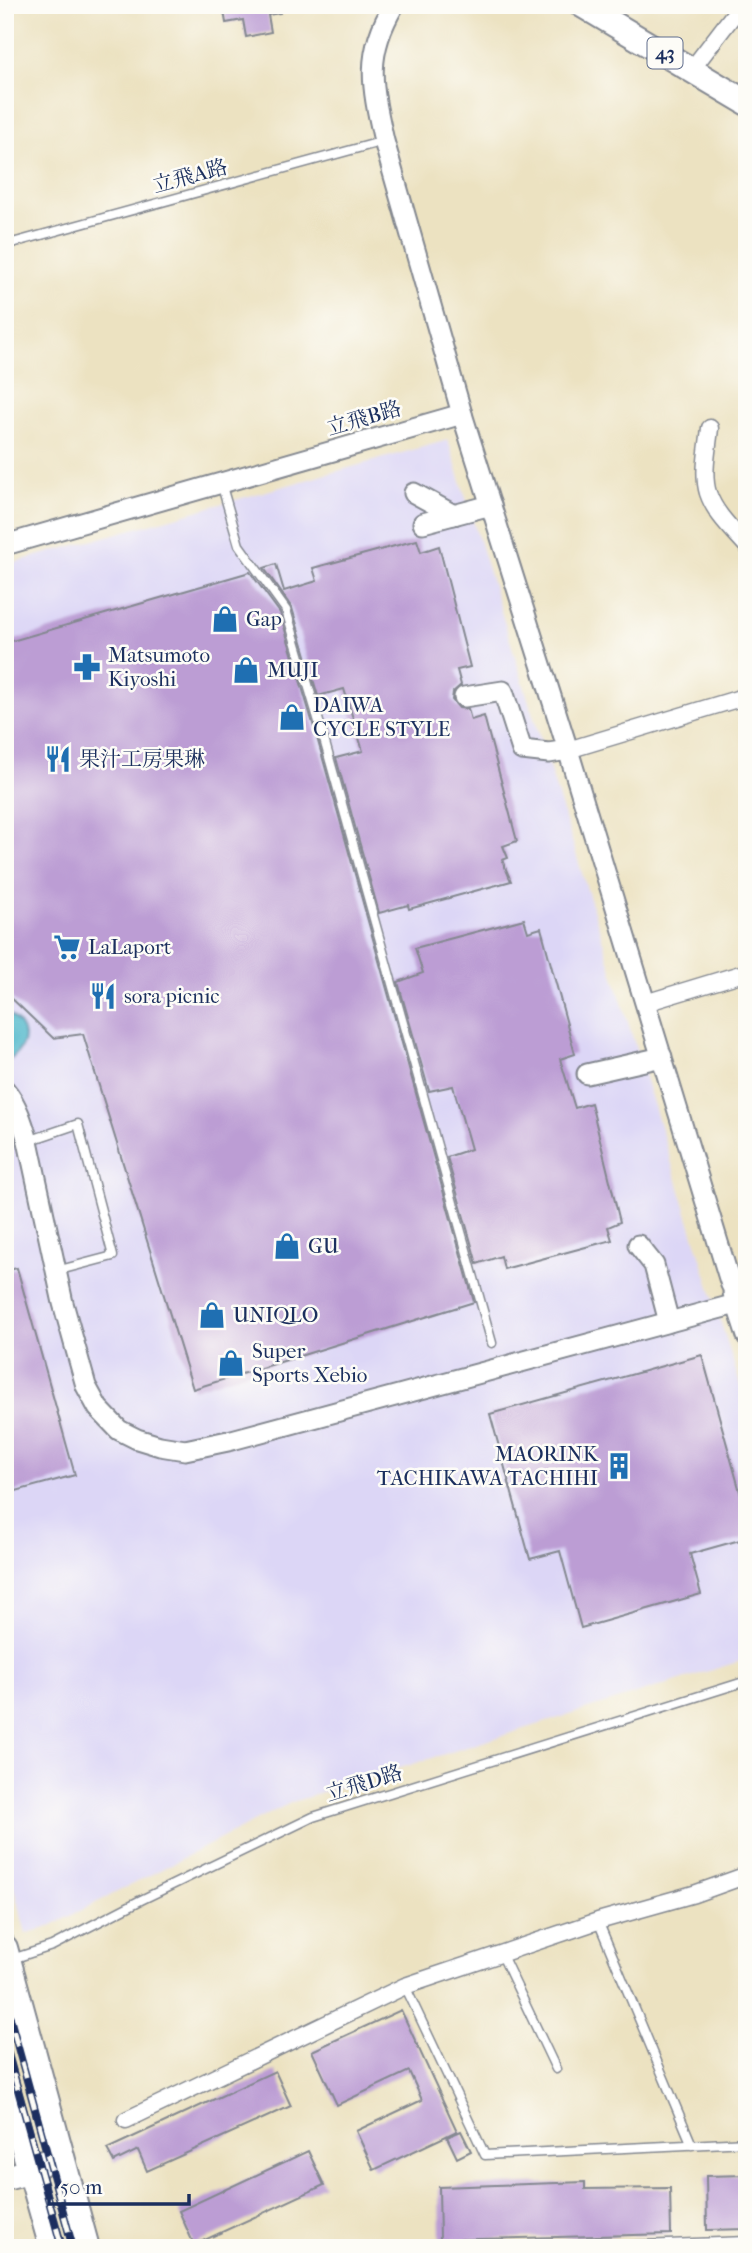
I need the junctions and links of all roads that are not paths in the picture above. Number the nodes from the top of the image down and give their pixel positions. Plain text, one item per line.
1 (394, 5) edge
2 (582, 5) edge
3 (741, 5) edge
4 (692, 69) junction
5 (747, 103) edge
6 (384, 141) junction
7 (5, 245) edge
8 (462, 414) junction
9 (709, 428) dead end
10 (221, 483) junction
11 (414, 493) dead end
12 (491, 505) junction
13 (454, 515) junction
14 (423, 523) dead end
15 (5, 545) edge
16 (747, 546) edge
17 (747, 696) edge
18 (464, 697) dead end
19 (568, 750) junction
20 (747, 972) edge
21 (645, 1003) junction
22 (662, 1057) junction
23 (587, 1073) dead end
24 (5, 1090) edge
25 (28, 1141) junction
26 (638, 1245) dead end
27 (56, 1272) junction
28 (738, 1290) edge
29 (669, 1322) junction
30 (747, 1336) edge
31 (492, 1343) dead end
32 (747, 1681) edge
33 (747, 1875) edge
34 (598, 1921) junction
35 (501, 1953) junction
36 (7, 1954) edge
37 (405, 1986) junction
38 (556, 2069) dead end
39 (5, 2082) edge
40 (125, 2120) dead end
41 (747, 2142) edge
42 (13, 2144) edge
43 (692, 2145) junction
44 (61, 2149) junction
45 (29, 2172) junction
46 (5, 2178) edge
47 (747, 2241) edge
48 (52, 2248) edge
49 (87, 2248) edge
50 (562, 2248) edge

1 - 6 street
2 - 4 main road, 43
3 - 4 street
4 - 5 main road, 43
6 - 7 lane, 立飛A路
6 - 8 street
8 - 10 street, 立飛B路
8 - 12 street
9 - 16 street
10 - 15 street, 立飛B路
10 - 31 lane
11 - 13 street
12 - 13 street
12 - 19 street
13 - 14 street
17 - 19 street
18 - 19 street
19 - 21 street
20 - 21 street
21 - 22 street
22 - 23 street
22 - 28 street
24 - 25 street
25 - 27 street
25 - 27 lane
26 - 29 street
27 - 29 street
28 - 29 street
28 - 30 street
32 - 36 lane, 立飛D路
33 - 34 street
34 - 35 street
34 - 43 lane
35 - 37 street
35 - 38 lane
36 - 44 main road
37 - 40 street
37 - 43 lane
39 - 42 main road
41 - 43 lane
42 - 44 main road
42 - 45 main road
44 - 45 main road
44 - 49 main road
45 - 46 main road
45 - 48 main road
47 - 50 lane

